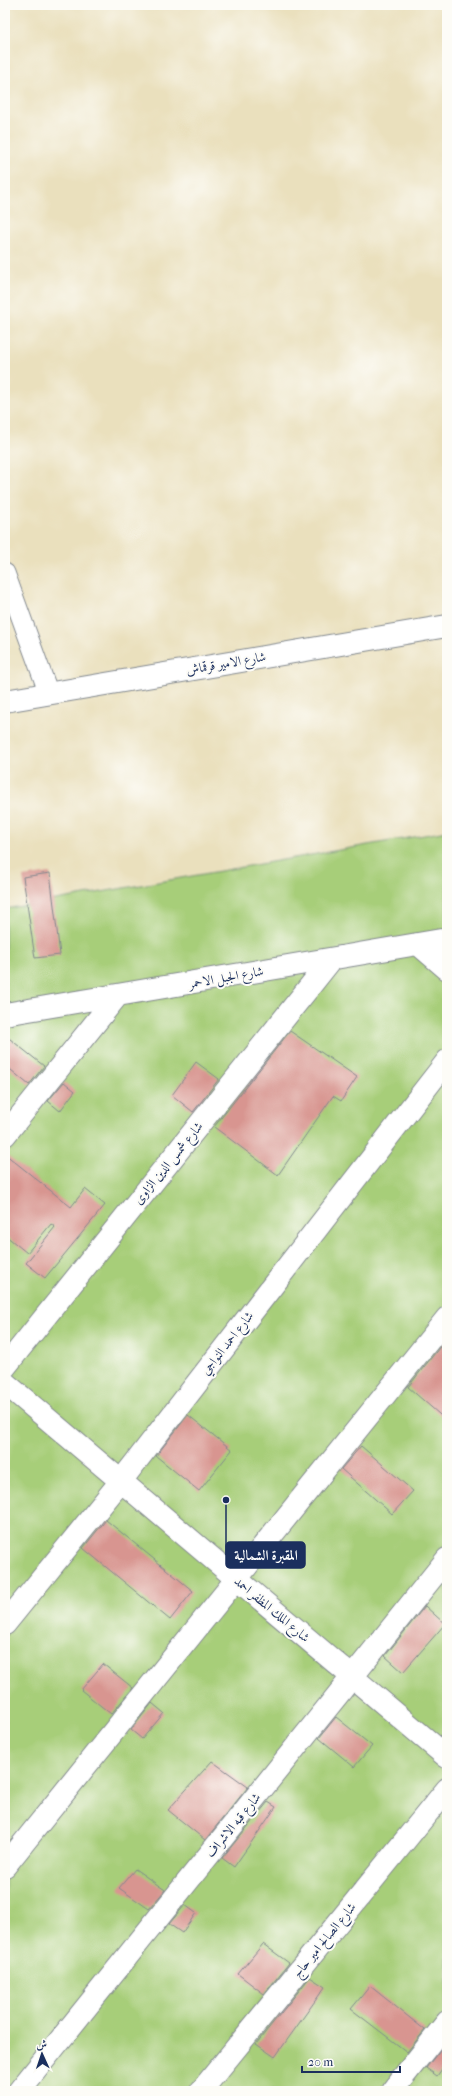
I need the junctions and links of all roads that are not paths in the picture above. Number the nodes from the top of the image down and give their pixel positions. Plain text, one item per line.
1 (5, 573) edge
2 (447, 626) edge
3 (49, 694) junction
4 (5, 701) edge
5 (447, 939) edge
6 (418, 944) junction
7 (332, 960) junction
8 (447, 969) edge
9 (116, 996) junction
10 (5, 1014) edge
11 (447, 1061) edge
12 (5, 1135) edge
13 (447, 1318) edge
14 (5, 1367) edge
15 (5, 1383) edge
16 (121, 1481) junction
17 (447, 1559) edge
18 (237, 1579) junction
19 (5, 1624) edge
20 (352, 1677) junction
21 (447, 1757) edge
22 (447, 1789) edge
23 (5, 1866) edge
24 (447, 2022) edge
25 (19, 2091) edge
26 (201, 2091) edge
27 (392, 2091) edge

1 - 3 lane
2 - 3 street, شارع الامير قرقماش
3 - 4 street, شارع الامير قرقماش
5 - 6 street, شارع الجبل الاحمر
6 - 7 street, شارع الجبل الاحمر
6 - 8 street
7 - 9 street, شارع الجبل الاحمر
7 - 14 street, شارع شمس الدين الزاوى
9 - 10 street, شارع الجبل الاحمر
9 - 12 street
11 - 16 street, شارع احمد النواجي
13 - 18 street
15 - 16 street, شارع الملك المظفر احمد
16 - 18 street, شارع الملك المظفر احمد
16 - 19 street, شارع احمد النواجي
17 - 20 street, شارع قبه الاشراف
18 - 20 street, شارع الملك المظفر احمد
18 - 23 street
20 - 21 street, شارع الملك المظفر احمد
20 - 25 street, شارع قبه الاشراف
22 - 26 street, شارع الصالح امير حاج
24 - 27 street

